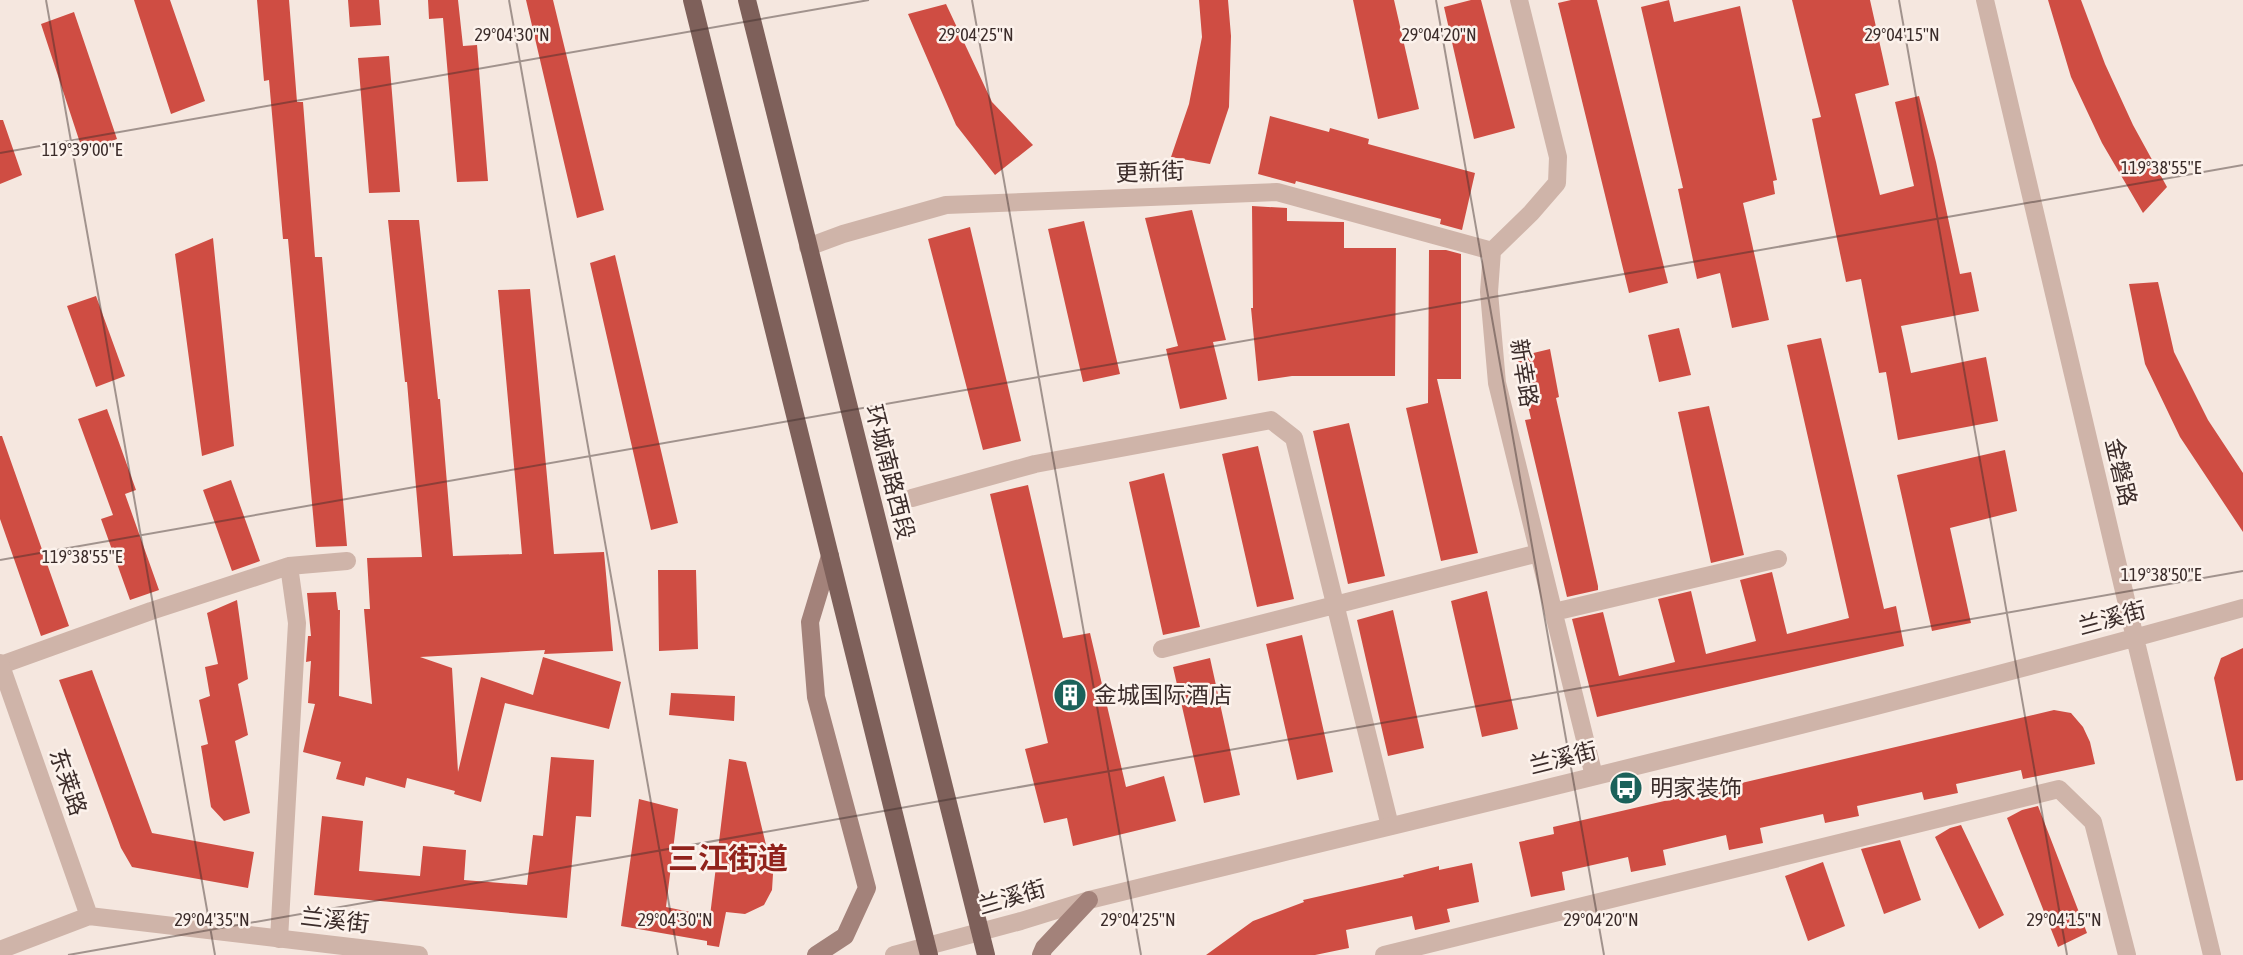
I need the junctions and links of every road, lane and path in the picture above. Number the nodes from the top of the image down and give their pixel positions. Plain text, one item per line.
1 (692, 0) edge
2 (747, 0) edge
3 (1519, 0) edge
4 (1985, 0) edge
5 (808, 247) junction
6 (1492, 251) junction
7 (912, 498) dead end
8 (1539, 553) junction
9 (830, 556) junction
10 (1778, 559) dead end
11 (347, 561) dead end
12 (289, 566) junction
13 (1335, 605) junction
14 (2243, 608) edge
15 (1553, 612) junction
16 (2135, 638) junction
17 (1162, 649) dead end
18 (0, 664) edge
19 (1594, 776) junction
20 (1390, 826) junction
21 (1089, 900) junction
22 (89, 916) junction
23 (980, 931) junction
24 (279, 939) junction
25 (0, 950) edge
26 (928, 951) edge
27 (419, 955) edge
28 (816, 955) edge
29 (894, 955) edge
30 (986, 955) edge
31 (1041, 955) edge
32 (1384, 955) edge
33 (2127, 955) edge
34 (2212, 955) edge

1 - 9 main road
2 - 5 main road, 环城南路西段
3 - 6 street
4 - 16 street, 金磐路
5 - 6 street, 更新街
5 - 23 main road, 环城南路西段
6 - 8 street, 新幸路
7 - 13 street
8 - 13 street
8 - 15 street, 新幸路
9 - 26 main road
9 - 28 main road
10 - 15 street
11 - 12 street
12 - 18 street
12 - 24 street
13 - 17 street
13 - 20 street
14 - 16 street, 兰溪街
15 - 19 street, 新幸路
16 - 19 street, 兰溪街
16 - 34 street, 金磐路
18 - 22 street, 东莱路
19 - 20 street, 兰溪街
20 - 21 street, 兰溪街
21 - 23 street, 兰溪街
21 - 31 main road
22 - 24 street, 兰溪街
22 - 25 street, 兰溪街
23 - 26 street, 兰溪街
23 - 30 main road, 环城南路西段
24 - 27 street, 兰溪街
26 - 29 street, 兰溪街
32 - 33 street

